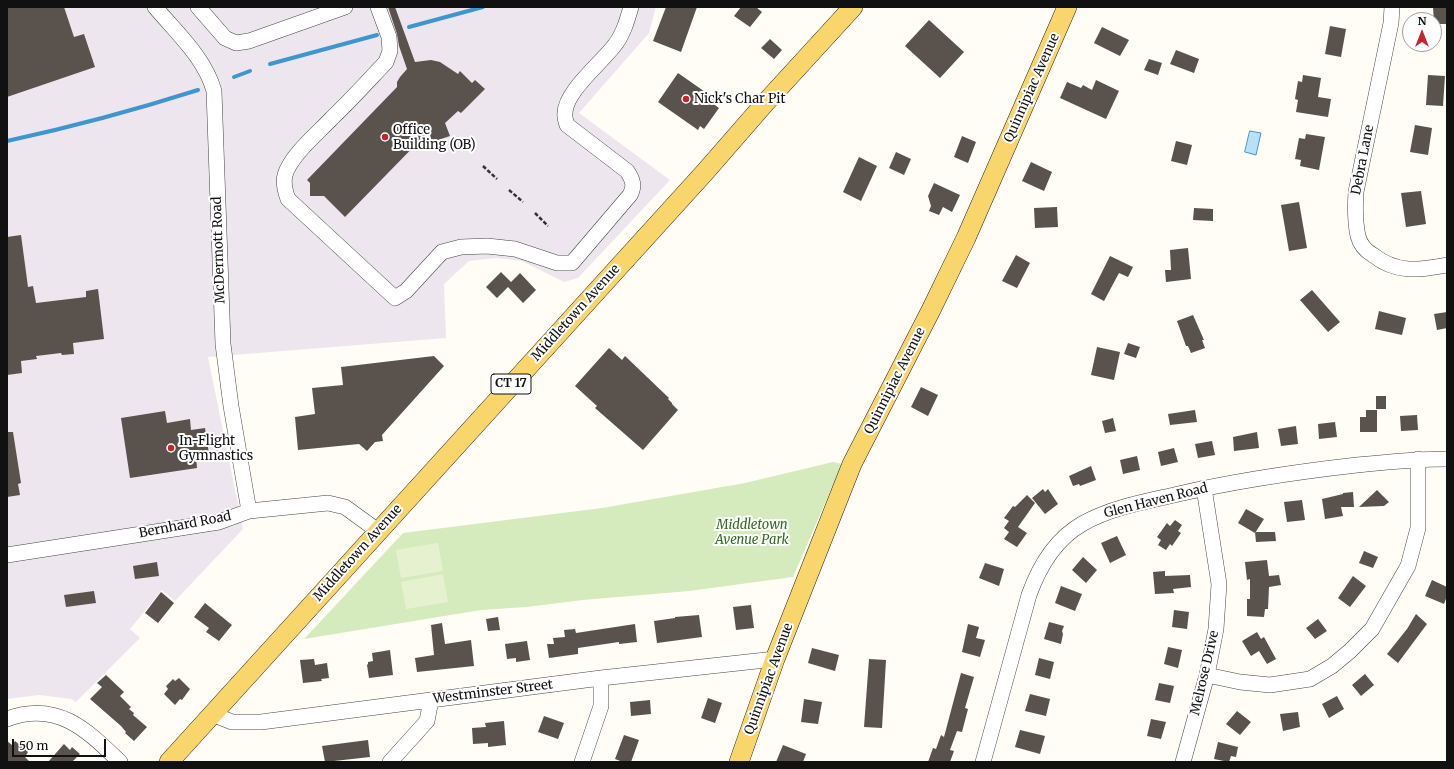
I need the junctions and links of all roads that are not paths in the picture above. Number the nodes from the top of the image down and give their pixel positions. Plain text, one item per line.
1 (155, 7) edge
2 (198, 7) edge
3 (345, 7) edge
4 (378, 7) edge
5 (631, 7) edge
6 (853, 7) edge
7 (1068, 7) edge
8 (1392, 7) edge
9 (1447, 266) edge
10 (1418, 459) junction
11 (1447, 459) edge
12 (1204, 488) junction
13 (250, 511) junction
14 (378, 531) junction
15 (7, 555) edge
16 (775, 660) junction
17 (1207, 675) junction
18 (602, 678) junction
19 (431, 700) junction
20 (212, 714) junction
21 (7, 719) edge
22 (120, 762) edge
23 (169, 762) edge
24 (390, 762) edge
25 (582, 762) edge
26 (739, 762) edge
27 (982, 762) edge
28 (1183, 762) edge

1 - 13 street, McDermott Road
2 - 3 street
4 - 5 street
6 - 14 main road, Middletown Avenue / CT 17
7 - 16 main road, Quinnipiac Avenue
8 - 9 street, Debra Lane
10 - 11 street, Glen Haven Road
10 - 12 street, Glen Haven Road
10 - 17 street
12 - 17 street, Melrose Drive
12 - 27 street, Glen Haven Road
13 - 14 street, Bernhard Road
13 - 15 street, Bernhard Road
14 - 20 main road, Middletown Avenue / CT 17
16 - 18 street, Westminster Street
16 - 26 main road, Quinnipiac Avenue
17 - 28 street, Melrose Drive
18 - 19 street, Westminster Street
18 - 25 street
19 - 20 street, Westminster Street
19 - 24 street
20 - 23 main road, Middletown Avenue / CT 17
21 - 22 street

